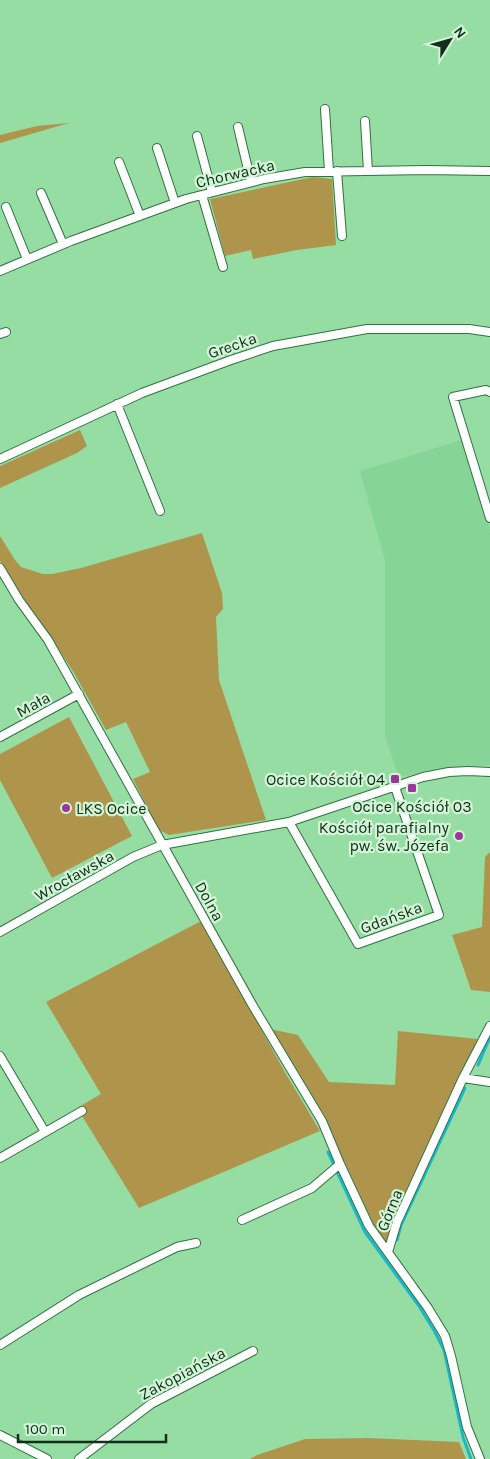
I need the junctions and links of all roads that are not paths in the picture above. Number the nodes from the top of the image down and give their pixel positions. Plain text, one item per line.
1 (325, 109) dead end
2 (365, 121) dead end
3 (238, 127) dead end
4 (197, 136) dead end
5 (156, 148) dead end
6 (119, 162) dead end
7 (333, 171) junction
8 (368, 171) junction
9 (490, 171) edge
10 (251, 182) junction
11 (41, 192) dead end
12 (212, 192) junction
13 (202, 194) junction
14 (176, 203) junction
15 (6, 207) dead end
16 (140, 216) junction
17 (342, 236) dead end
18 (63, 244) junction
19 (27, 259) junction
20 (223, 267) dead end
21 (0, 271) edge
22 (490, 332) edge
23 (490, 392) edge
24 (117, 404) junction
25 (0, 459) edge
26 (487, 499) edge
27 (160, 511) dead end
28 (490, 518) edge
29 (0, 568) edge
30 (79, 694) junction
31 (0, 738) edge
32 (490, 772) edge
33 (395, 787) junction
34 (289, 822) junction
35 (162, 845) junction
36 (0, 932) edge
37 (490, 1026) edge
38 (0, 1056) edge
39 (464, 1078) junction
40 (490, 1082) edge
41 (82, 1111) dead end
42 (45, 1132) junction
43 (0, 1158) edge
44 (340, 1164) junction
45 (242, 1220) dead end
46 (196, 1243) dead end
47 (388, 1252) junction
48 (0, 1345) edge
49 (253, 1351) dead end
50 (0, 1435) edge
51 (47, 1459) edge
52 (79, 1459) edge
53 (480, 1459) edge

1 - 7 street
2 - 8 street
3 - 10 street
4 - 12 street
5 - 14 street
6 - 16 street
7 - 8 street, Chorwacka
7 - 10 street, Chorwacka
7 - 17 street
8 - 9 street, Chorwacka
10 - 12 street, Chorwacka
11 - 18 street
12 - 13 street, Chorwacka
13 - 14 street, Chorwacka
13 - 20 street
14 - 16 street, Chorwacka
15 - 19 street
16 - 18 street, Chorwacka
18 - 19 street, Chorwacka
19 - 21 street, Chorwacka
22 - 24 street, Grecka
23 - 26 street
24 - 25 street, Grecka
24 - 27 street
26 - 28 street
29 - 30 street, Dolna
30 - 31 street, Mała
30 - 35 street, Dolna
32 - 33 street
33 - 34 street
33 - 34 street, Gdańska
34 - 35 street
35 - 36 street, Wrocławska
35 - 44 street, Dolna
37 - 39 street, Górna
38 - 42 street
39 - 40 street
39 - 47 street, Górna
41 - 42 street
42 - 43 street
44 - 45 street
44 - 47 street, Dolna
46 - 48 street
47 - 53 street, Górna
49 - 52 street, Zakopiańska
50 - 51 street

